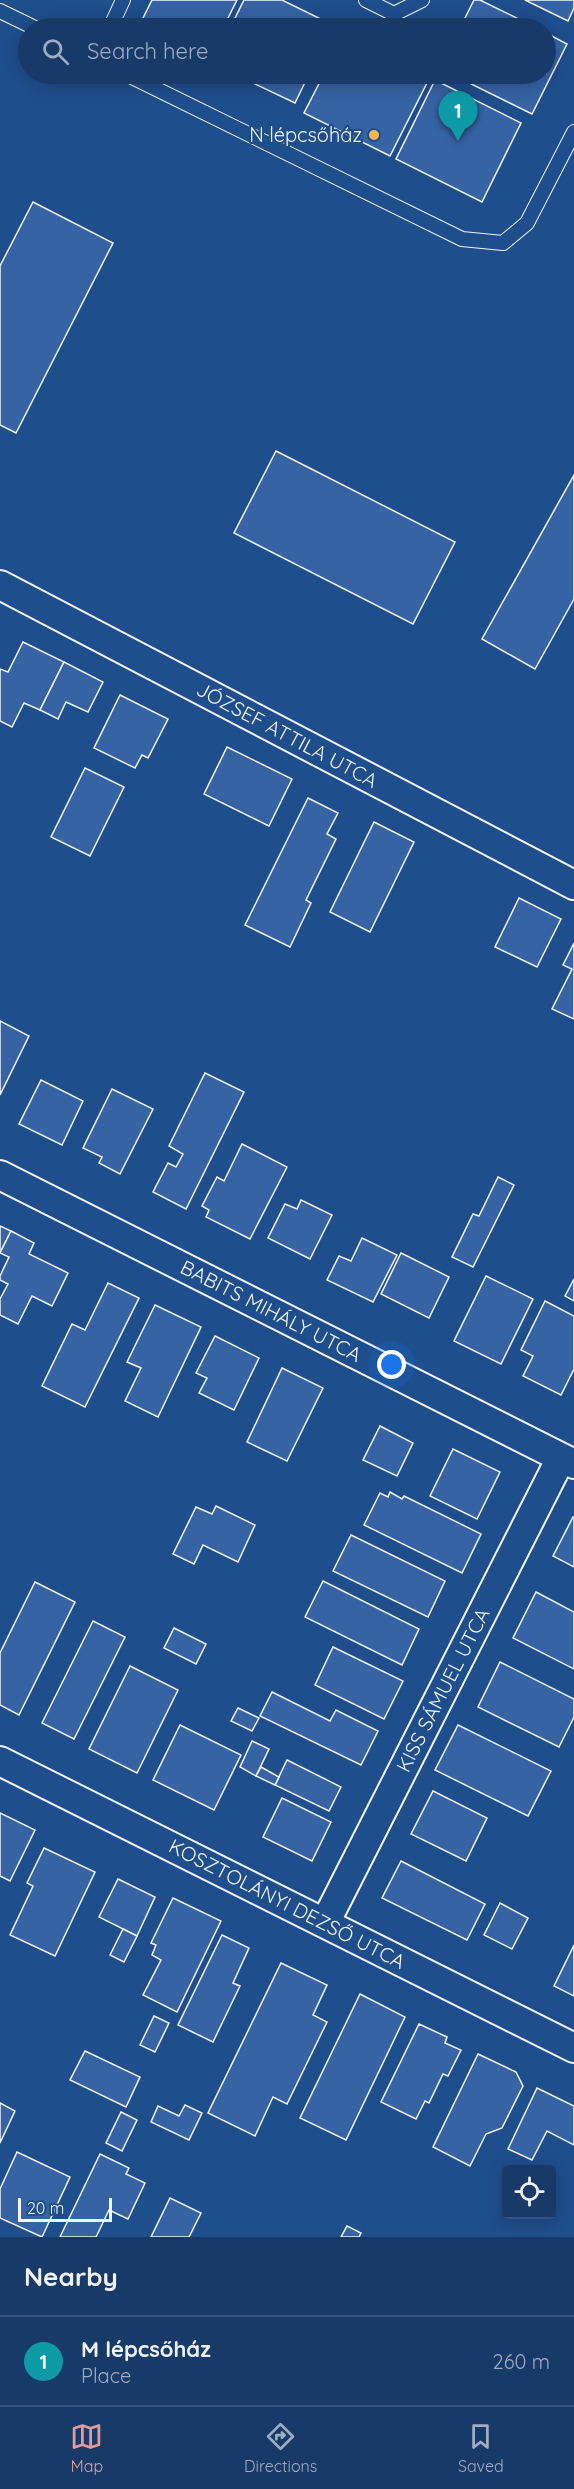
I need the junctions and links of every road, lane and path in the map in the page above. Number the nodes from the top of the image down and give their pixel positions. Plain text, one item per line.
1 (123, 0) edge
2 (366, 0) edge
3 (422, 0) edge
4 (0, 11) edge
5 (115, 18) edge
6 (18, 20) edge
7 (146, 84) edge
8 (574, 132) edge
9 (0, 585) edge
10 (574, 885) edge
11 (0, 1175) edge
12 (568, 1461) edge
13 (0, 1761) edge
14 (325, 1923) junction
15 (574, 2048) edge

1 - 5 lane
2 - 3 lane
4 - 6 lane
7 - 8 lane
9 - 10 street, JÓZSEF ATTILA UTCA
11 - 12 street, BABITS MIHÁLY UTCA
12 - 14 street, KISS SÁMUEL UTCA
13 - 14 street, KOSZTOLÁNYI DEZSŐ UTCA
14 - 15 street, KOSZTOLÁNYI DEZSŐ UTCA

